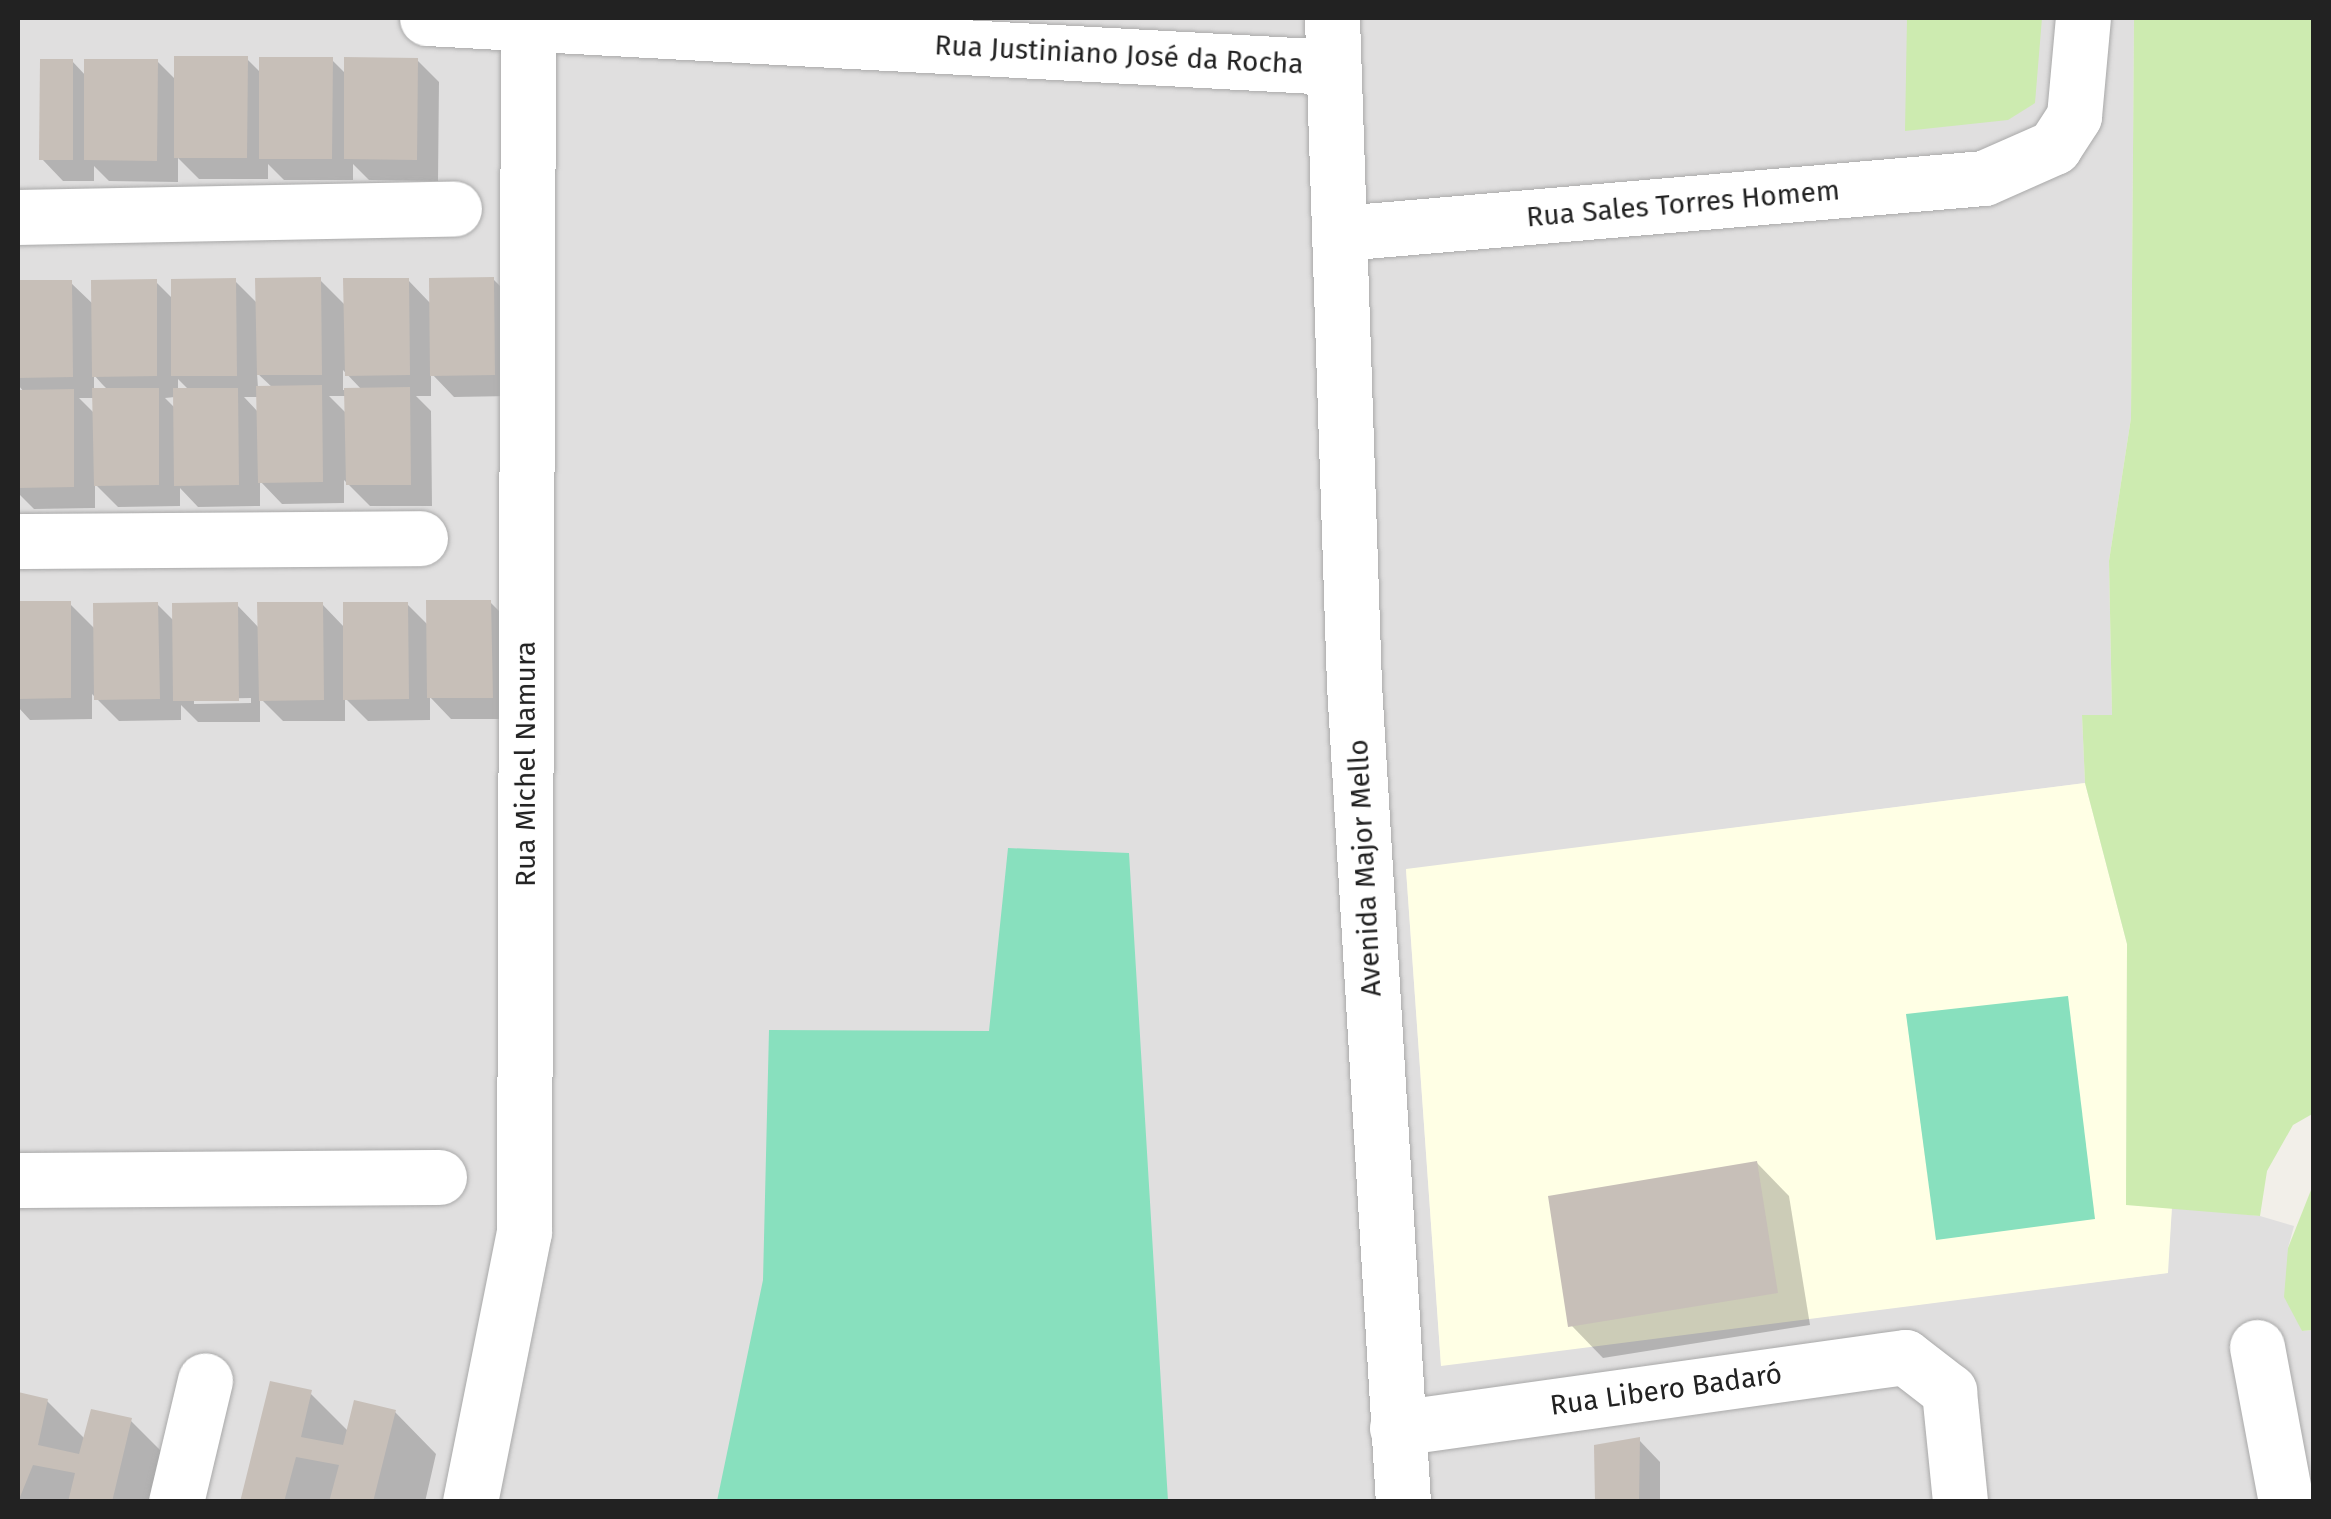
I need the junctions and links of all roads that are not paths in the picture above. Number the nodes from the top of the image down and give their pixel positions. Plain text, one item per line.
1 (426, 18) edge
2 (2082, 18) edge
3 (528, 22) junction
4 (611, 22) edge
5 (1332, 42) edge
6 (454, 209) dead end
7 (18, 217) edge
8 (1342, 233) junction
9 (420, 538) dead end
10 (18, 541) edge
11 (440, 1177) dead end
12 (18, 1180) edge
13 (206, 1380) dead end
14 (2314, 1402) edge
15 (1396, 1428) junction
16 (2314, 1466) edge
17 (176, 1502) edge
18 (470, 1502) edge
19 (1404, 1502) edge
20 (1960, 1502) edge
21 (2286, 1502) edge
22 (2296, 1502) edge

1 - 3 street, Rua Justiniano José da Rocha
2 - 8 street, Rua Sales Torres Homem
3 - 4 street, Rua Justiniano José da Rocha
3 - 18 street, Rua Michel Namura
4 - 5 street, Rua Justiniano José da Rocha
5 - 8 street, Avenida Major Mello
6 - 7 street
8 - 15 street, Avenida Major Mello
9 - 10 street
11 - 12 street
13 - 17 street
14 - 21 street
15 - 19 street, Avenida Major Mello
15 - 20 street, Rua Libero Badaró
16 - 22 street

